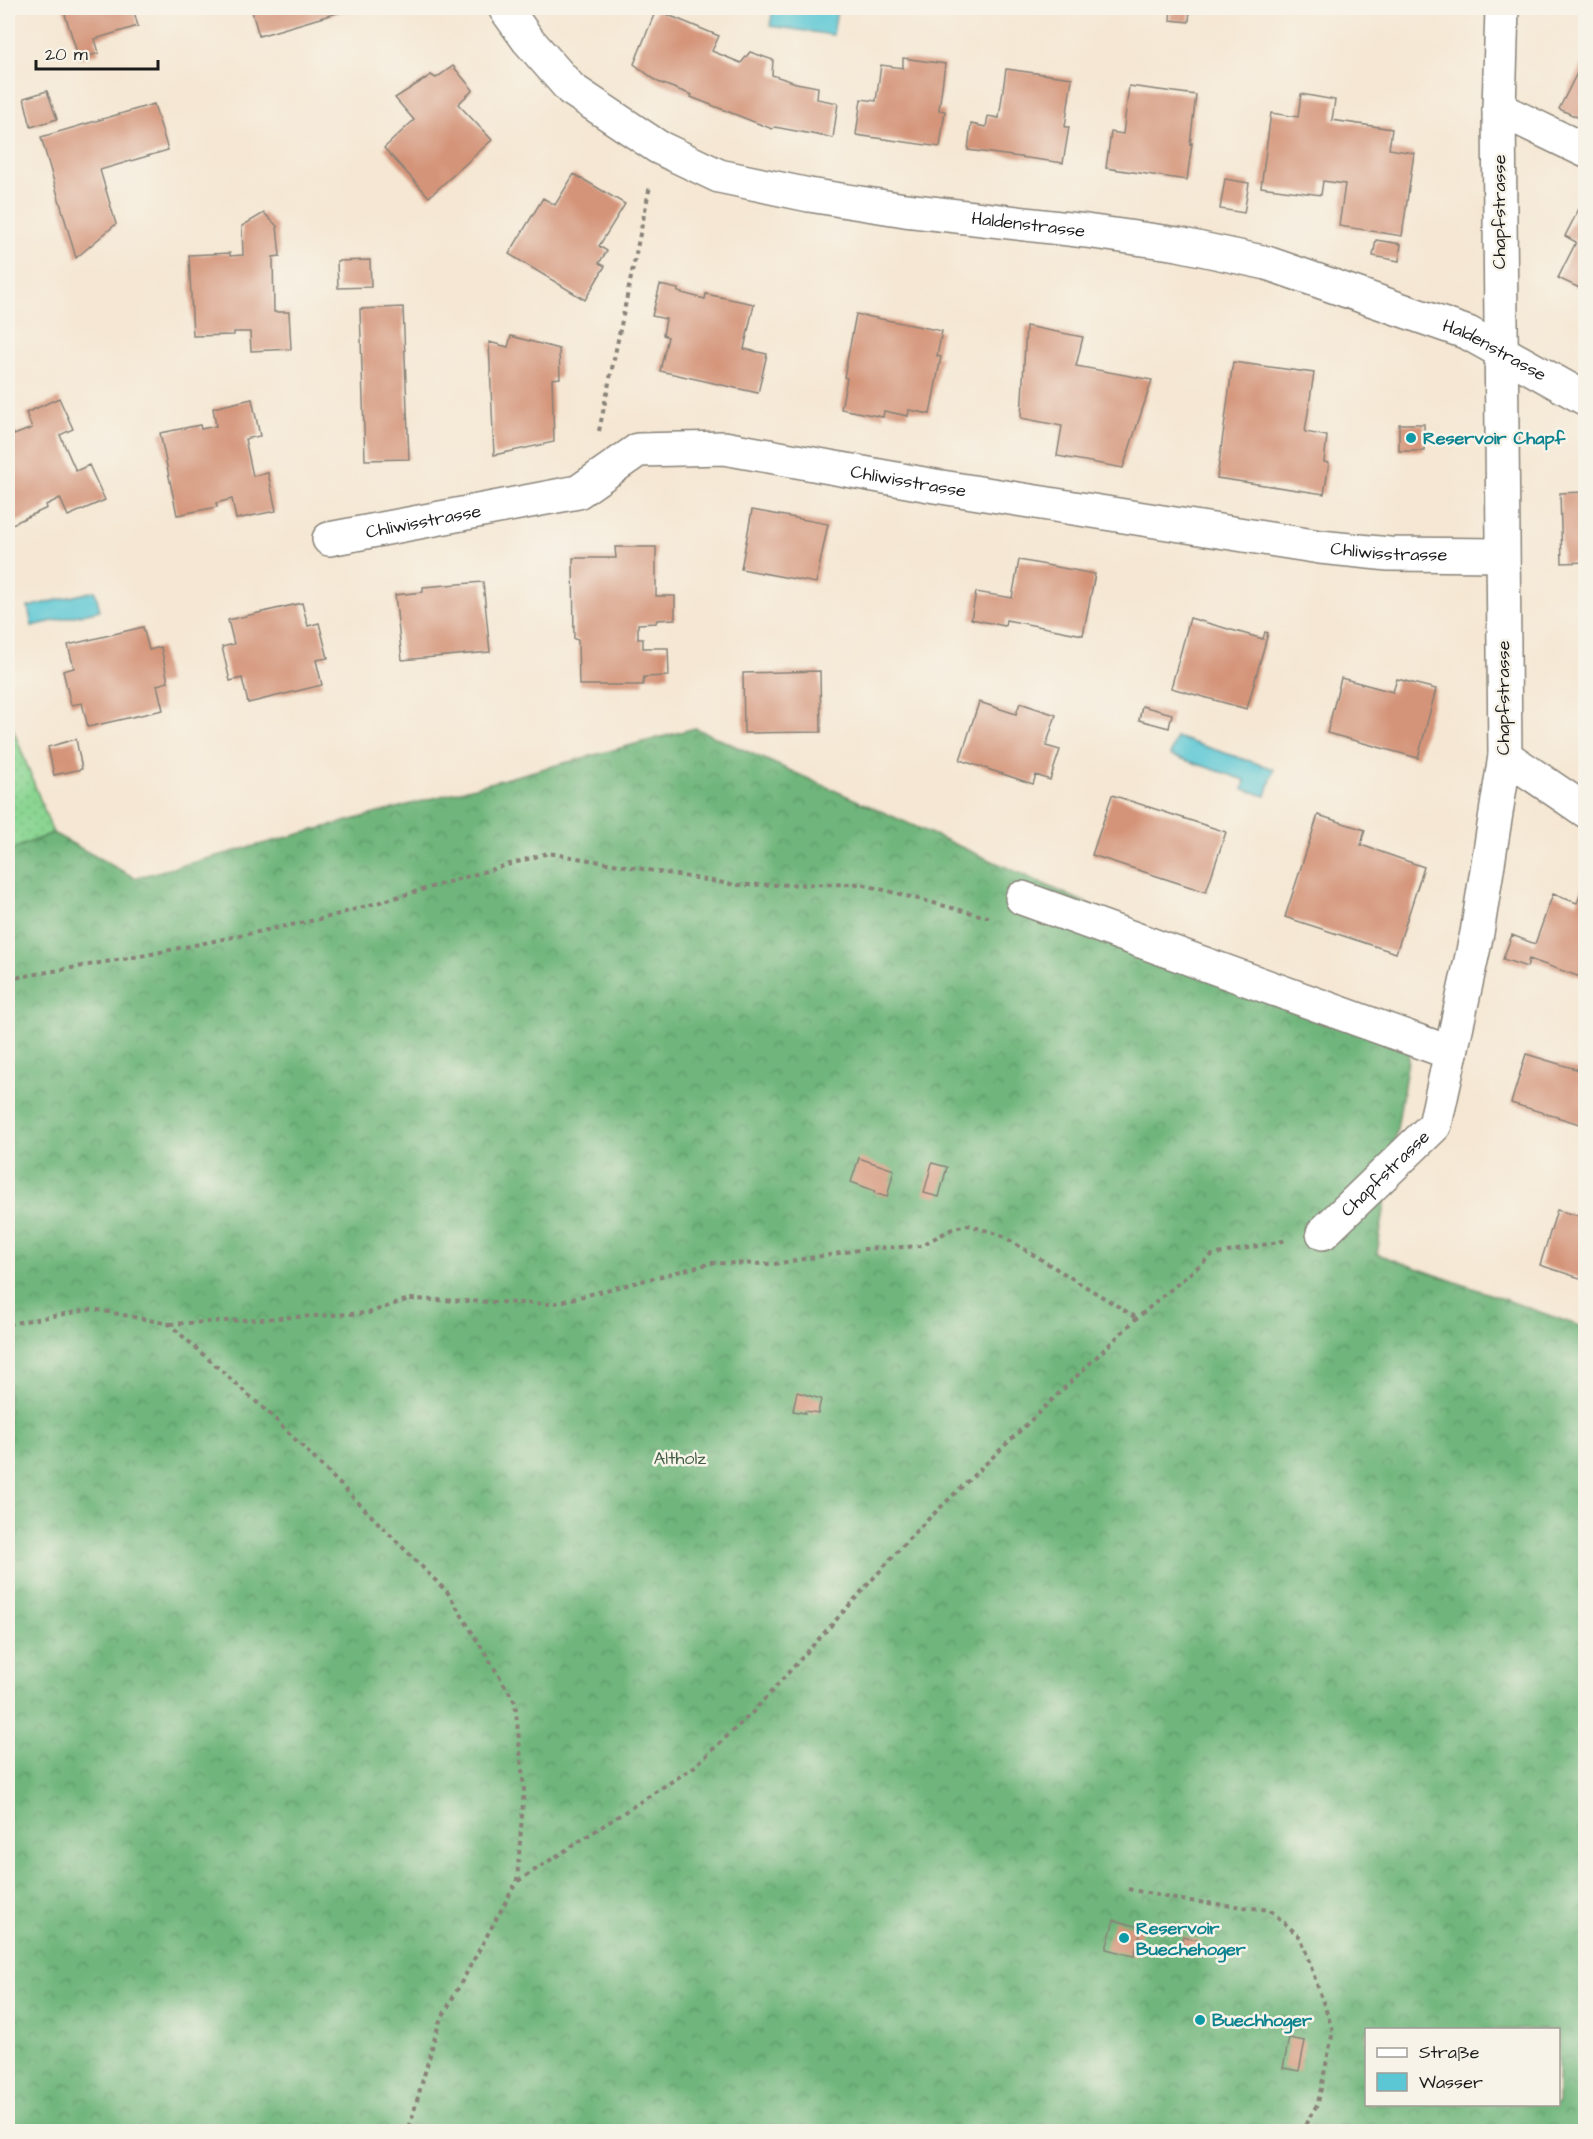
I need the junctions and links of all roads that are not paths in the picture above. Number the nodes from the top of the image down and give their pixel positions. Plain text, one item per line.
1 (505, 8) edge
2 (1502, 8) edge
3 (1499, 109) junction
4 (1586, 151) edge
5 (1500, 352) junction
6 (1586, 399) edge
7 (329, 539) dead end
8 (1502, 555) junction
9 (1505, 756) junction
10 (1586, 811) edge
11 (1022, 898) road end
12 (1451, 1053) junction
13 (1323, 1233) road end

1 - 5 street, Haldenstrasse
2 - 3 street, Chapfstrasse
3 - 4 street
3 - 5 street, Chapfstrasse
5 - 6 street, Haldenstrasse
5 - 8 street, Chapfstrasse
7 - 8 street, Chliwisstrasse
8 - 9 street, Chapfstrasse
9 - 10 street
9 - 12 street, Chapfstrasse
11 - 12 street
12 - 13 street, Chapfstrasse

